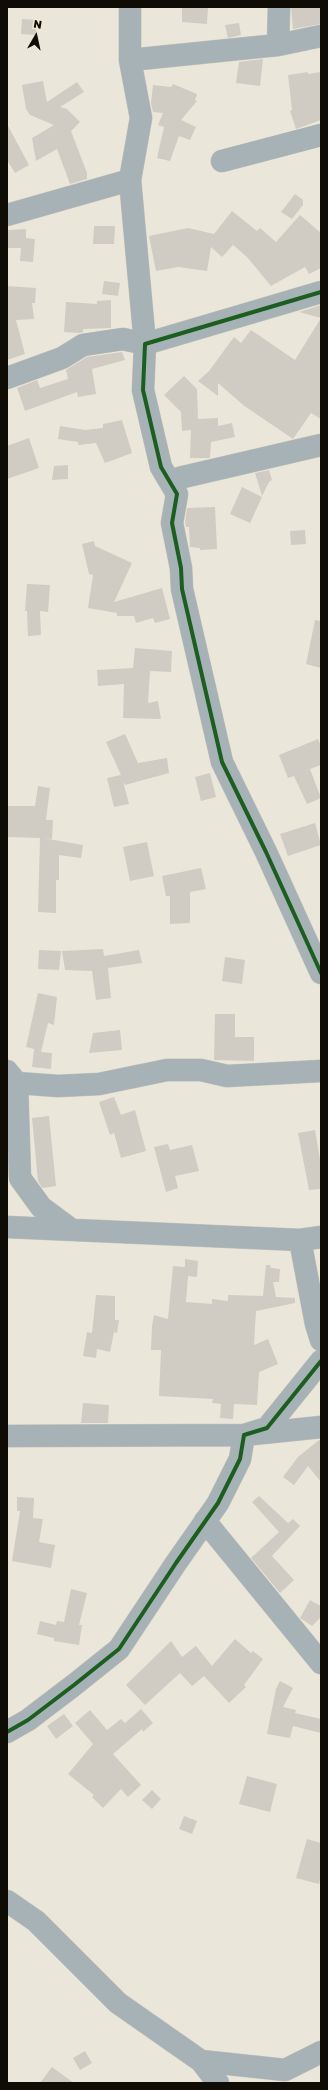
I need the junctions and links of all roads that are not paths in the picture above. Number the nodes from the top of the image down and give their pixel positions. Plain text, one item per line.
1 (130, 7) edge
2 (279, 7) edge
3 (321, 36) edge
4 (278, 45) junction
5 (130, 60) junction
6 (321, 135) edge
7 (222, 161) dead end
8 (130, 180) junction
9 (7, 216) edge
10 (321, 292) edge
11 (145, 344) junction
12 (7, 378) edge
13 (320, 451) edge
14 (180, 478) dead end
15 (321, 973) edge
16 (321, 1071) edge
17 (12, 1077) edge
18 (7, 1227) edge
19 (72, 1230) junction
20 (311, 1239) edge
21 (321, 1340) edge
22 (321, 1360) edge
23 (321, 1427) edge
24 (244, 1435) junction
25 (7, 1436) edge
26 (205, 1521) junction
27 (321, 1662) edge
28 (7, 1732) edge
29 (7, 1901) edge
30 (321, 2052) edge
31 (201, 2061) junction
32 (218, 2083) edge

1 - 5 street
2 - 4 street
3 - 4 street
4 - 5 street
5 - 8 street
6 - 7 street
8 - 9 street
8 - 11 street
10 - 11 street
11 - 12 street
11 - 15 street
13 - 14 street
16 - 17 street
17 - 19 street
18 - 19 street
19 - 20 street
20 - 21 street
22 - 24 street
23 - 24 street
24 - 25 street
24 - 26 street
26 - 27 street
26 - 28 street
29 - 31 street
30 - 31 street
31 - 32 street

